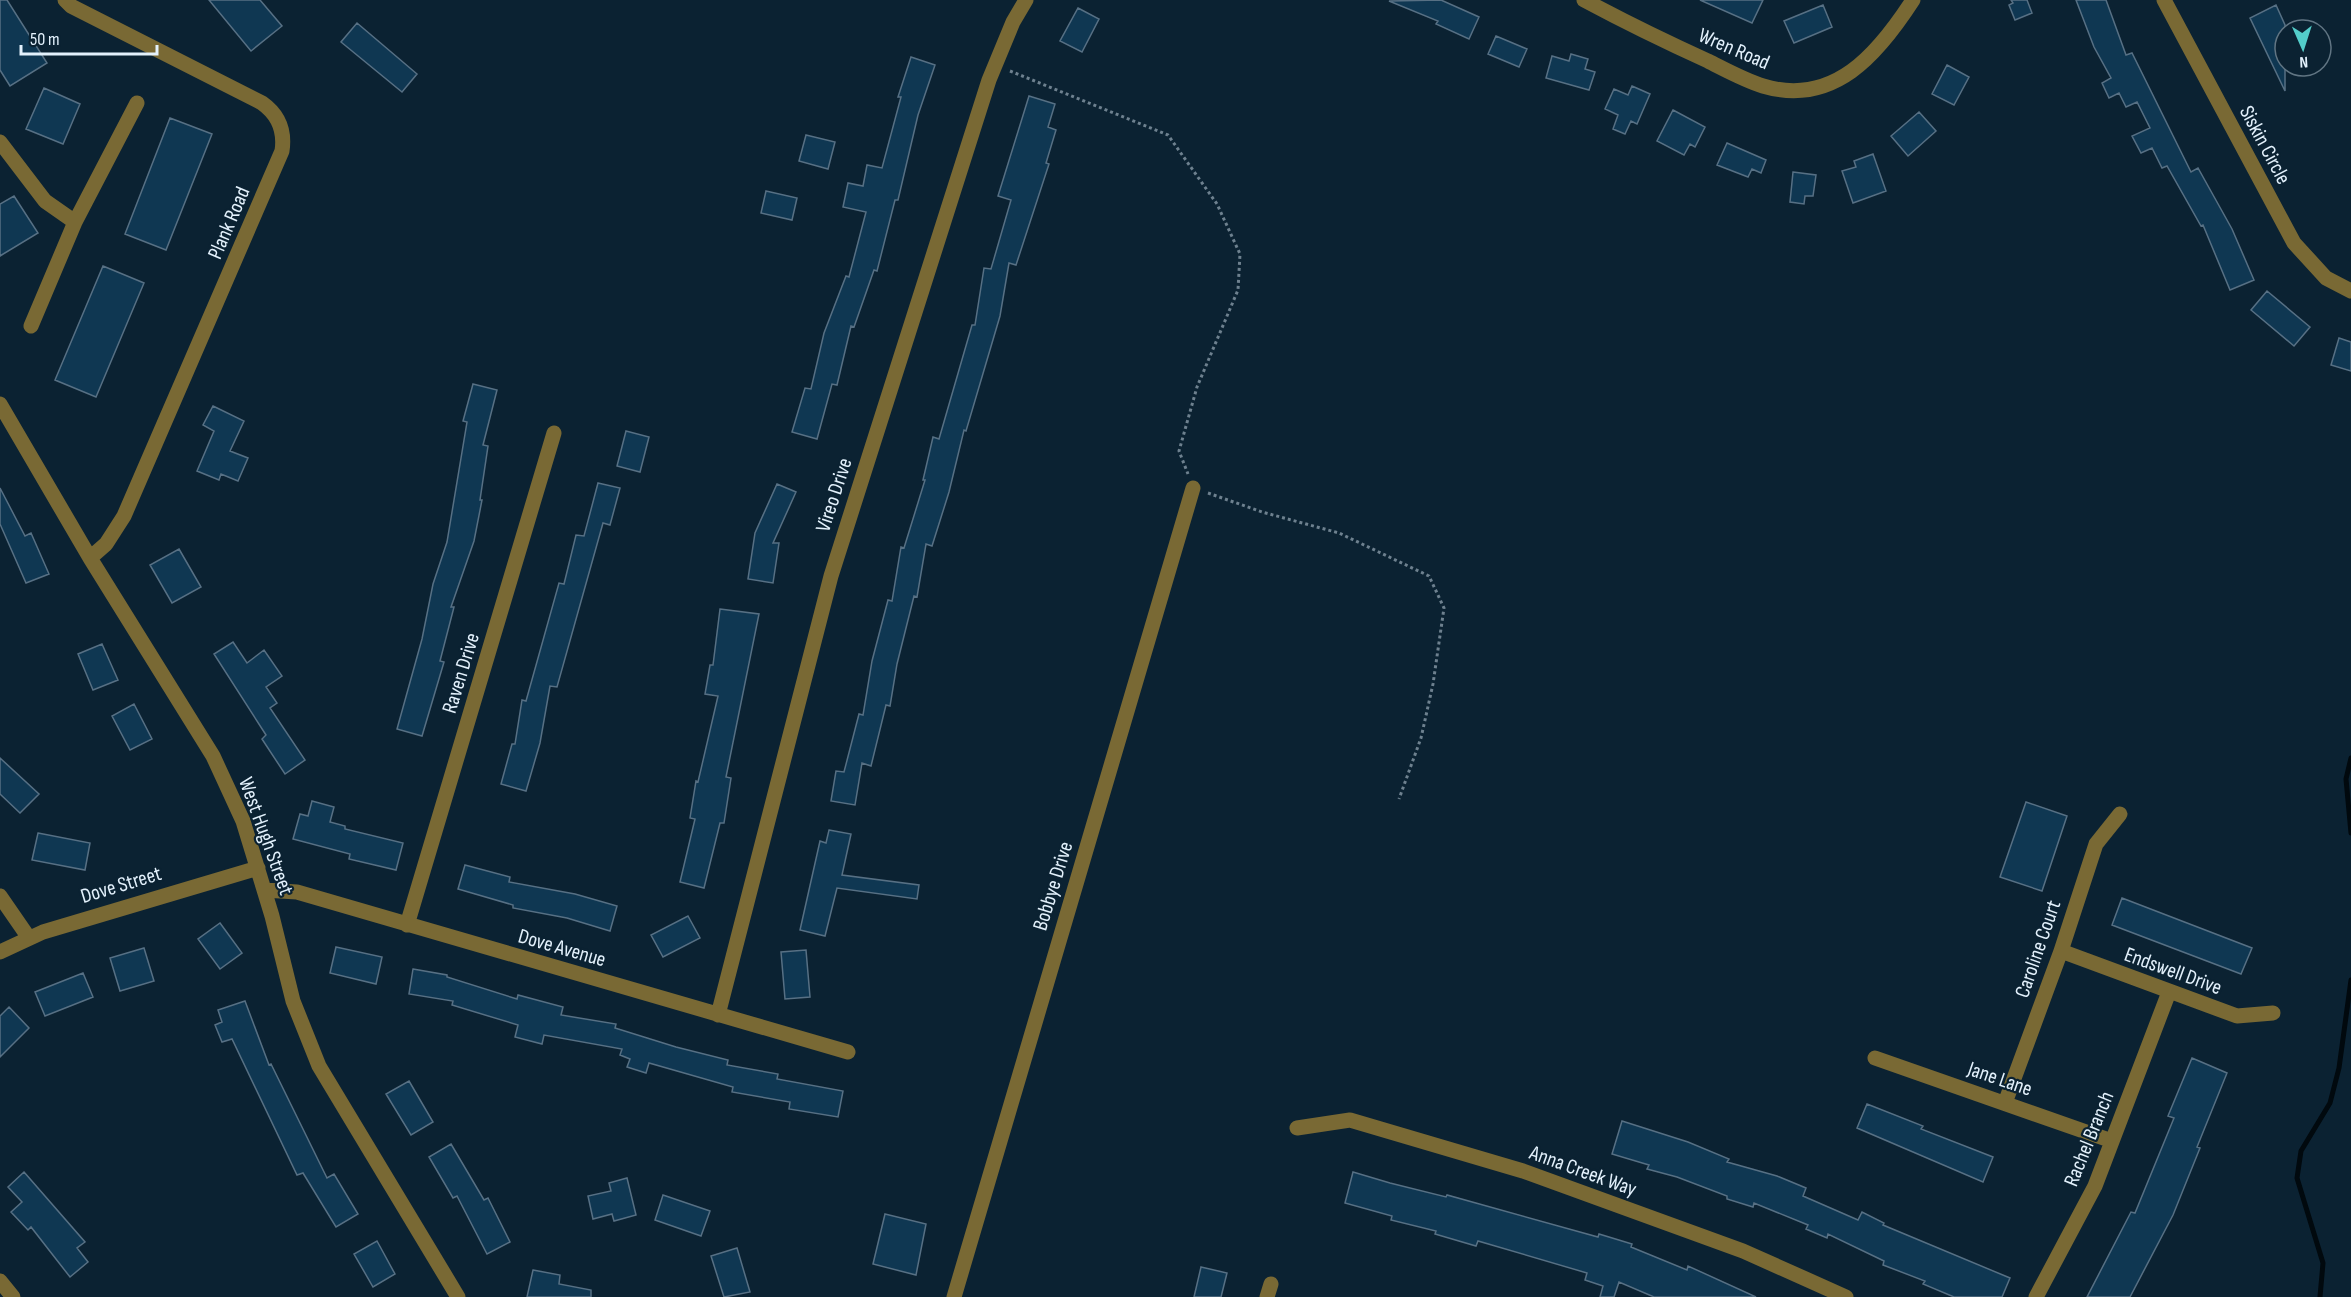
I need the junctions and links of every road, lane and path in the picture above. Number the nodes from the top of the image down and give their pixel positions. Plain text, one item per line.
1 (65, 0) edge
2 (1026, 0) edge
3 (1584, 0) edge
4 (1913, 0) edge
5 (2164, 0) edge
6 (994, 65) junction
7 (137, 103) dead end
8 (0, 142) edge
9 (5, 158) edge
10 (75, 222) junction
11 (2351, 291) edge
12 (31, 326) dead end
13 (0, 404) edge
14 (555, 433) dead end
15 (1193, 488) junction
16 (90, 558) junction
17 (1399, 800) dead end
18 (2120, 814) dead end
19 (258, 868) junction
20 (264, 890) junction
21 (0, 896) edge
22 (407, 925) junction
23 (29, 938) junction
24 (2061, 951) junction
25 (0, 952) edge
26 (2169, 992) junction
27 (2273, 1013) dead end
28 (718, 1015) junction
29 (848, 1052) dead end
30 (1875, 1058) dead end
31 (2005, 1103) junction
32 (1297, 1128) dead end
33 (2112, 1141) junction
34 (0, 1281) edge
35 (13, 1297) edge
36 (458, 1297) edge
37 (954, 1297) edge
38 (1846, 1297) edge
39 (2036, 1297) edge

1 - 16 street, Plank Road
2 - 6 street, Vireo Drive
3 - 4 street, Wren Road
5 - 11 street, Siskin Circle
6 - 15 path
6 - 28 street, Vireo Drive
7 - 10 street
8 - 9 street
9 - 10 street
10 - 12 street
13 - 16 street, West Hugh Street
14 - 22 street, Raven Drive
15 - 17 path
15 - 37 street, Bobbye Drive
16 - 19 street, West Hugh Street
18 - 24 street, Caroline Court
19 - 20 street, West Hugh Street
19 - 23 street, Dove Street
20 - 22 street, Dove Avenue
20 - 36 street, West Hugh Street
21 - 23 street
22 - 28 street, Dove Avenue
23 - 25 street, Dove Street
24 - 26 street, Endswell Drive
24 - 31 street, Caroline Court
26 - 27 street, Endswell Drive
26 - 33 street, Rachel Branch
28 - 29 street, Dove Avenue
30 - 31 street, Jane Lane
31 - 33 street, Jane Lane
32 - 38 street, Anna Creek Way
33 - 39 street, Rachel Branch
34 - 35 street

